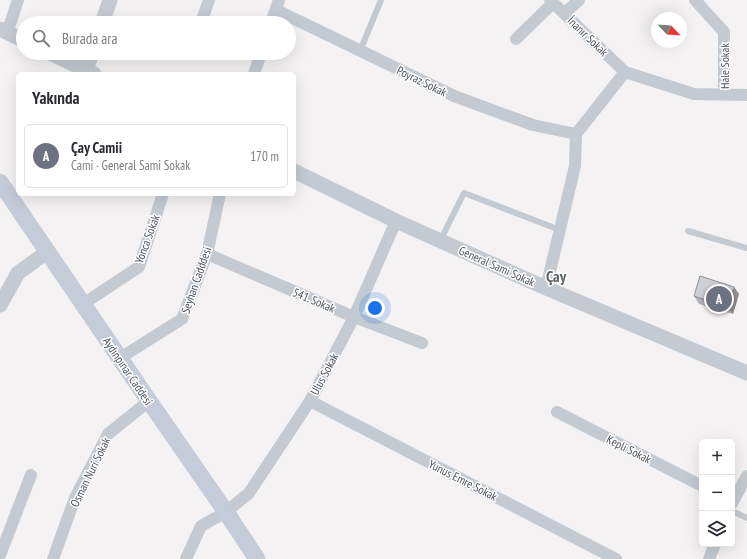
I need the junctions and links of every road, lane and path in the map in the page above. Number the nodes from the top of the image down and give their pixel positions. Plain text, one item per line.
1 (18, 0) edge
2 (110, 0) edge
3 (209, 0) edge
4 (381, 0) edge
5 (579, 0) edge
6 (695, 0) edge
7 (552, 1) edge
8 (277, 5) edge
9 (565, 13) junction
10 (104, 16) edge
11 (203, 16) edge
12 (273, 16) edge
13 (4, 31) edge
14 (16, 37) edge
15 (516, 39) dead end
16 (360, 51) junction
17 (65, 60) edge
18 (91, 60) edge
19 (259, 60) edge
20 (90, 72) edge
21 (255, 72) edge
22 (625, 72) junction
23 (724, 95) junction
24 (747, 95) edge
25 (576, 134) junction
26 (296, 172) edge
27 (0, 182) edge
28 (162, 196) edge
29 (220, 196) edge
30 (396, 221) junction
31 (560, 230) junction
32 (688, 231) dead end
33 (440, 241) junction
34 (747, 248) edge
35 (47, 252) junction
36 (206, 254) junction
37 (546, 288) junction
38 (83, 304) junction
39 (0, 305) edge
40 (354, 317) junction
41 (422, 343) dead end
42 (120, 358) junction
43 (747, 373) edge
44 (310, 401) junction
45 (149, 402) junction
46 (557, 412) dead end
47 (31, 475) dead end
48 (747, 476) edge
49 (699, 484) edge
50 (735, 498) edge
51 (735, 507) edge
52 (226, 512) junction
53 (747, 518) edge
54 (714, 547) edge
55 (0, 555) edge
56 (53, 559) edge
57 (186, 559) edge
58 (257, 559) edge
59 (616, 559) edge
60 (709, 559) edge

1 - 13 street
2 - 10 street
3 - 11 street
4 - 16 lane
5 - 9 street
6 - 23 street, Hale Sokak
7 - 9 street, İnanır Sokak
7 - 15 street
8 - 12 street
8 - 16 street, Poyraz Sokak
9 - 22 street, İnanır Sokak
13 - 14 street
16 - 25 street, Poyraz Sokak
17 - 20 street
18 - 20 street
19 - 21 street
22 - 23 street
22 - 25 street
23 - 24 street
25 - 31 street
26 - 30 street, General Sami Sokak
27 - 35 main road, Aydınpınar Caddesi
28 - 38 street, Yonca Sokak
29 - 36 street, Seyhan Cadddesi
30 - 33 street, General Sami Sokak
30 - 40 street, Ulus Sokak
31 - 33 lane
31 - 37 street
32 - 34 lane
33 - 37 street, General Sami Sokak
35 - 38 main road, Aydınpınar Caddesi
35 - 39 street
36 - 40 street, 541. Sokak
36 - 42 street, Seyhan Cadddesi
37 - 43 street, General Sami Sokak
38 - 42 main road, Aydınpınar Caddesi
40 - 41 street, 541. Sokak
40 - 44 street, Ulus Sokak
42 - 45 main road, Aydınpınar Caddesi
44 - 52 street, Ulus Sokak
44 - 59 street, Yunus Emre Sokak
45 - 52 main road, Aydınpınar Caddesi
45 - 56 street, Osman Nuri Sokak
46 - 49 street, Kepli Sokak
47 - 55 street
48 - 50 street
51 - 53 lane
52 - 57 street, Ulus Sokak
52 - 58 main road, Aydınpınar Caddesi
54 - 60 street

